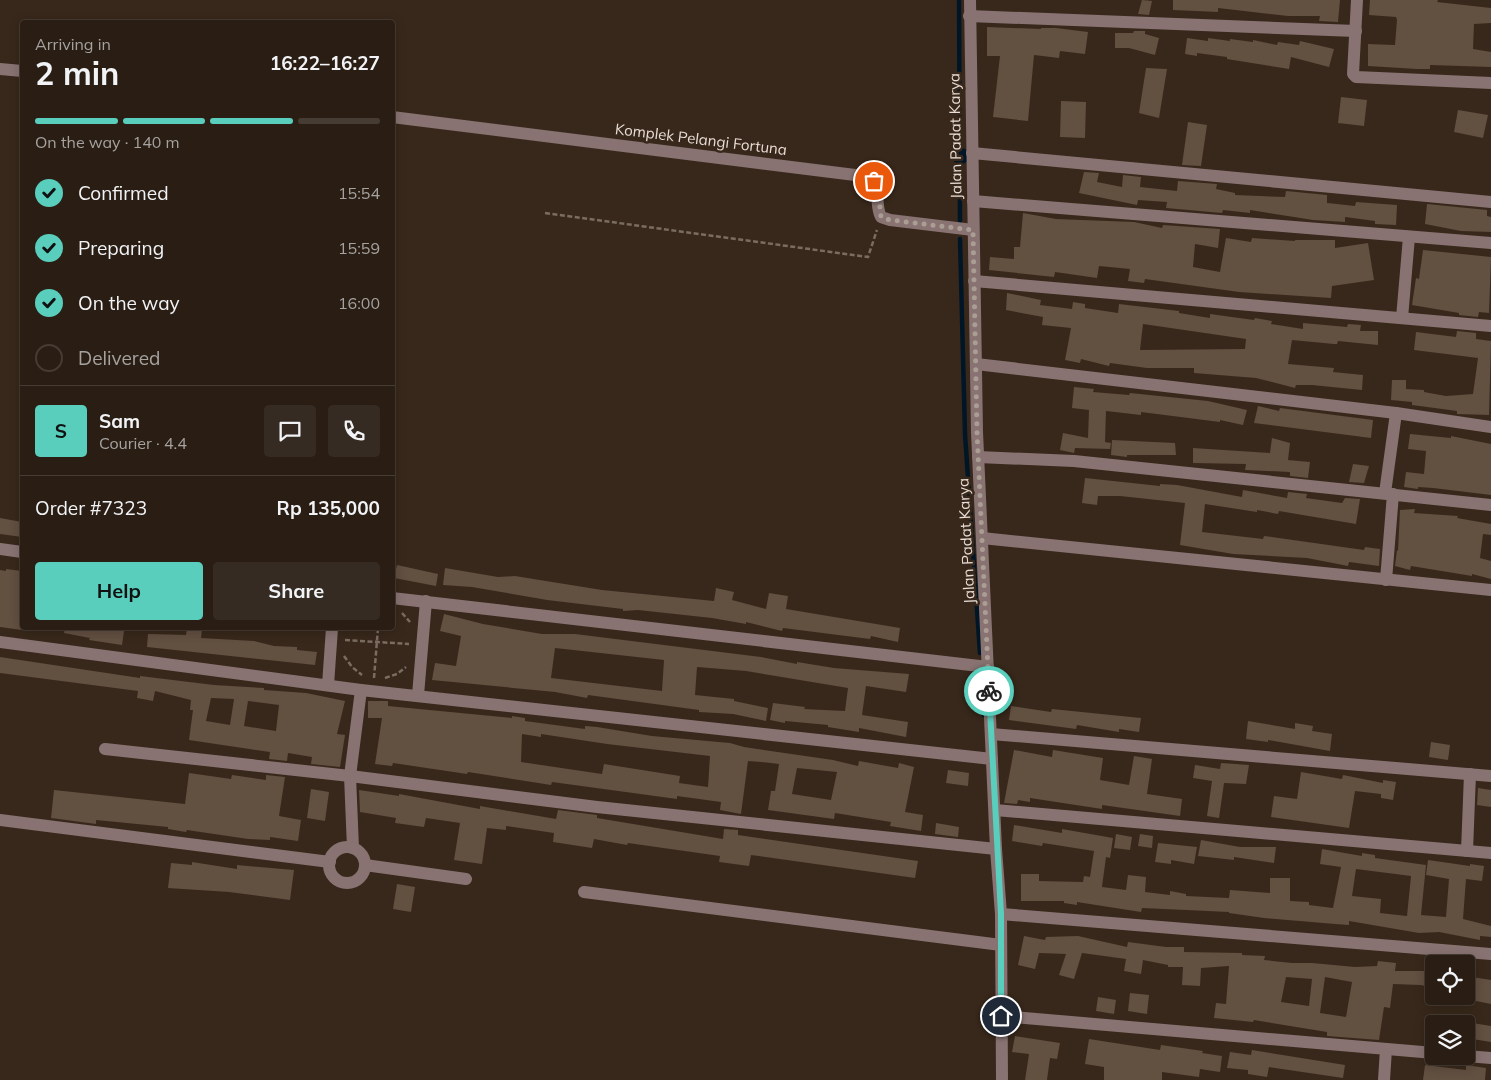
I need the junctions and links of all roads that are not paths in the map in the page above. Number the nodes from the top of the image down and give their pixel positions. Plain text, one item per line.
1 (970, 0) edge
2 (1357, 0) edge
3 (969, 16) junction
4 (1356, 31) junction
5 (0, 68) edge
6 (20, 71) edge
7 (1491, 84) edge
8 (395, 117) edge
9 (972, 153) junction
10 (973, 200) junction
11 (1491, 202) edge
12 (973, 230) junction
13 (1408, 237) junction
14 (1491, 244) edge
15 (974, 281) junction
16 (1402, 318) junction
17 (1491, 326) edge
18 (976, 364) junction
19 (1396, 413) junction
20 (1491, 427) edge
21 (978, 457) junction
22 (1389, 494) junction
23 (1491, 504) edge
24 (982, 538) junction
25 (0, 549) edge
26 (20, 552) edge
27 (1386, 580) junction
28 (1491, 590) edge
29 (395, 598) edge
30 (426, 601) junction
31 (332, 630) edge
32 (0, 642) edge
33 (988, 667) junction
34 (328, 685) junction
35 (361, 690) junction
36 (418, 695) junction
37 (991, 734) junction
38 (105, 750) dead end
39 (992, 759) junction
40 (1470, 774) junction
41 (350, 776) junction
42 (1491, 776) edge
43 (995, 810) junction
44 (0, 820) edge
45 (353, 848) junction
46 (996, 850) junction
47 (1467, 851) junction
48 (1491, 853) edge
49 (330, 862) junction
50 (365, 865) junction
51 (466, 879) dead end
52 (584, 892) dead end
53 (1001, 914) junction
54 (1000, 945) junction
55 (1491, 954) edge
56 (1001, 1016) junction
57 (1386, 1050) junction
58 (1425, 1052) edge
59 (1475, 1057) edge
60 (1491, 1058) edge
61 (1002, 1080) edge
62 (1384, 1080) edge

1 - 3 street, Jalan Padat Karya
2 - 4 street
3 - 4 street
3 - 9 street, Jalan Padat Karya
4 - 7 street
5 - 6 street
8 - 12 street, Komplek Pelangi Fortuna
9 - 10 street, Jalan Padat Karya
9 - 11 street
10 - 12 street, Jalan Padat Karya
10 - 13 street
12 - 15 street, Jalan Padat Karya
13 - 14 street
13 - 16 street
15 - 16 street
15 - 18 street, Jalan Padat Karya
16 - 17 street
18 - 19 street
18 - 21 street, Jalan Padat Karya
19 - 20 street
19 - 22 street
21 - 22 street
21 - 24 street, Jalan Padat Karya
22 - 23 street
22 - 27 street
24 - 27 street
24 - 33 street, Jalan Padat Karya
25 - 26 street
27 - 28 street
29 - 30 street
30 - 33 street
30 - 36 street
31 - 34 street
32 - 34 street
33 - 37 street, Jalan Padat Karya
34 - 35 street
35 - 36 street
35 - 41 street
36 - 39 street
37 - 39 street, Jalan Padat Karya
37 - 40 street
38 - 41 street
39 - 43 street, Jalan Padat Karya
40 - 42 street
40 - 47 street
41 - 45 street
41 - 46 street
43 - 46 street, Jalan Padat Karya
43 - 47 street
44 - 49 street
45 - 49 street
45 - 50 street
46 - 53 street, Jalan Padat Karya
47 - 48 street
49 - 50 street
50 - 51 street
52 - 54 street
53 - 54 street, Jalan Padat Karya
53 - 55 street
54 - 56 street, Jalan Padat Karya
56 - 57 street
56 - 61 street, Jalan Padat Karya
57 - 58 street
57 - 62 street
59 - 60 street

